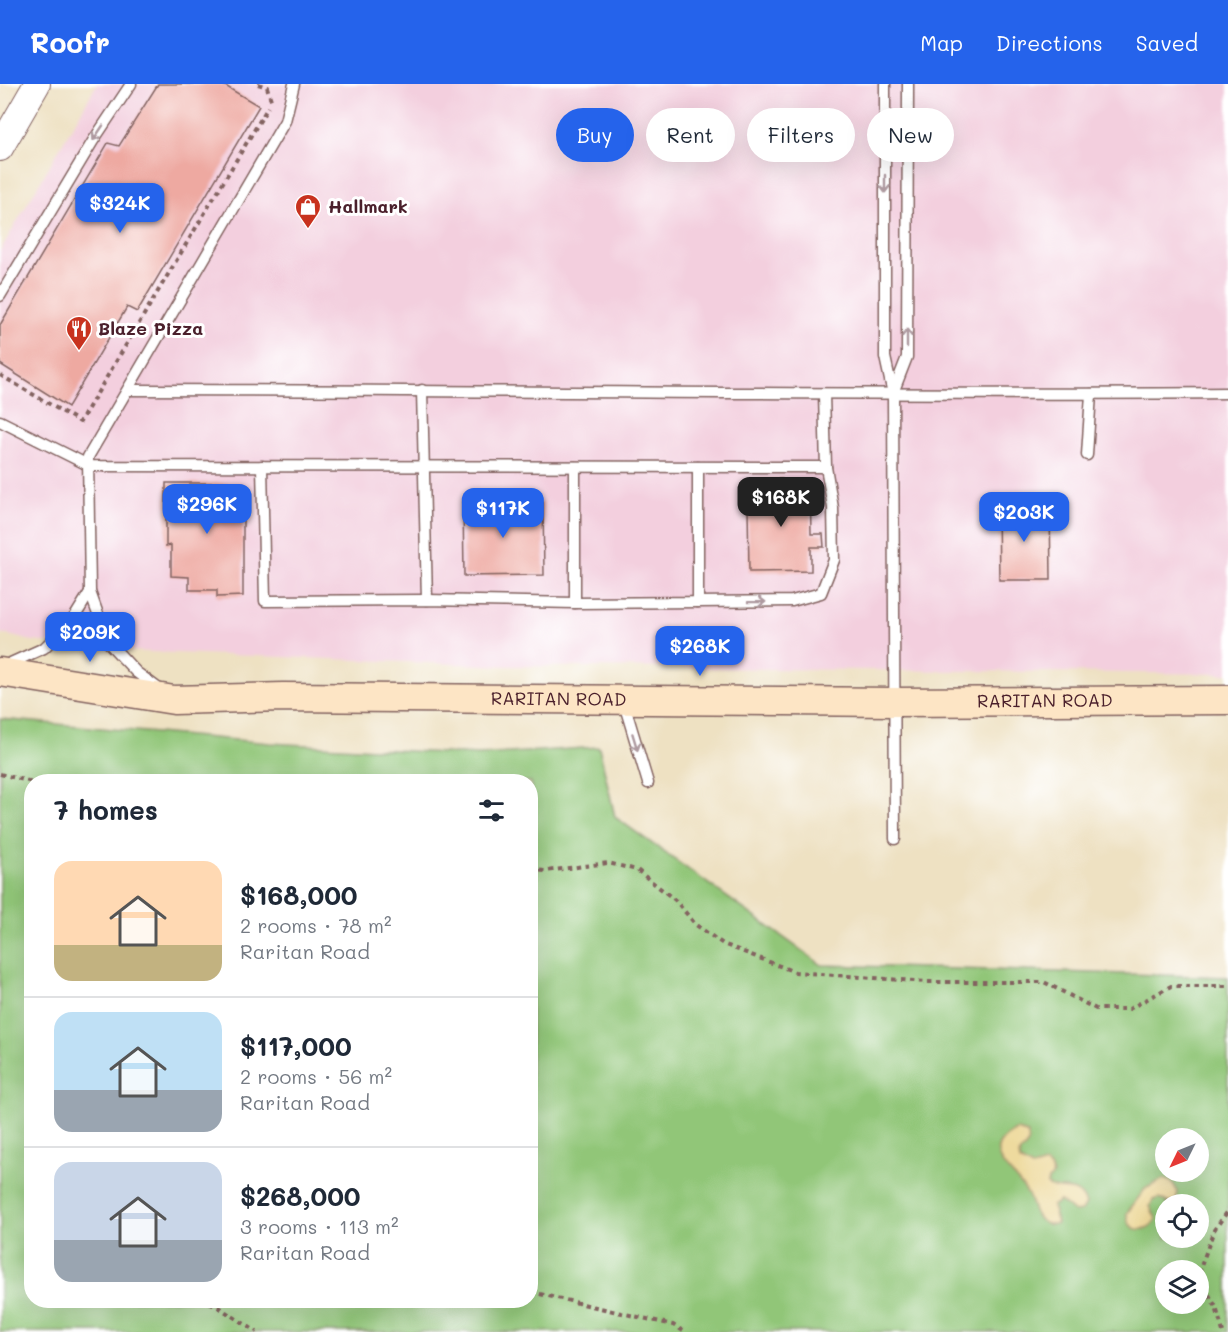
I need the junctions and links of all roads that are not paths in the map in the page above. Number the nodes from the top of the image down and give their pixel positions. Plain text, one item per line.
1 (37, 84) edge
2 (131, 84) edge
3 (294, 84) edge
4 (885, 84) edge
5 (908, 84) edge
6 (0, 148) edge
7 (0, 296) edge
8 (128, 390) junction
9 (422, 390) junction
10 (893, 393) junction
11 (1228, 393) edge
12 (824, 394) junction
13 (1091, 394) junction
14 (0, 421) edge
15 (1087, 455) dead end
16 (90, 466) junction
17 (262, 466) junction
18 (424, 467) junction
19 (575, 467) junction
20 (698, 467) junction
21 (826, 467) junction
22 (90, 592) junction
23 (427, 600) junction
24 (575, 603) junction
25 (698, 603) junction
26 (0, 667) edge
27 (0, 672) edge
28 (174, 700) junction
29 (622, 700) junction
30 (1228, 700) edge
31 (894, 702) junction
32 (648, 783) dead end
33 (895, 839) dead end

1 - 6 street
2 -> 7 lane
3 - 8 lane
4 -> 10 lane
10 -> 5 lane
8 - 9 lane
8 - 16 lane
9 - 12 lane
9 - 18 lane
10 - 12 lane
10 - 13 lane
10 - 31 lane
11 - 13 lane
12 - 21 lane
13 - 15 lane
14 - 16 lane
16 - 17 lane
16 - 22 lane
17 - 18 lane
17 - 23 lane
18 - 19 lane
18 - 23 lane
19 - 20 lane
19 - 24 lane
20 - 21 lane
20 - 25 lane
25 -> 21 lane
22 - 26 lane
22 - 28 lane
23 - 24 lane
24 - 25 lane
27 - 28 main road, RARITAN ROAD
28 - 29 main road, RARITAN ROAD
29 - 31 main road, RARITAN ROAD
29 -> 32 lane
30 - 31 main road, RARITAN ROAD
31 - 33 lane

